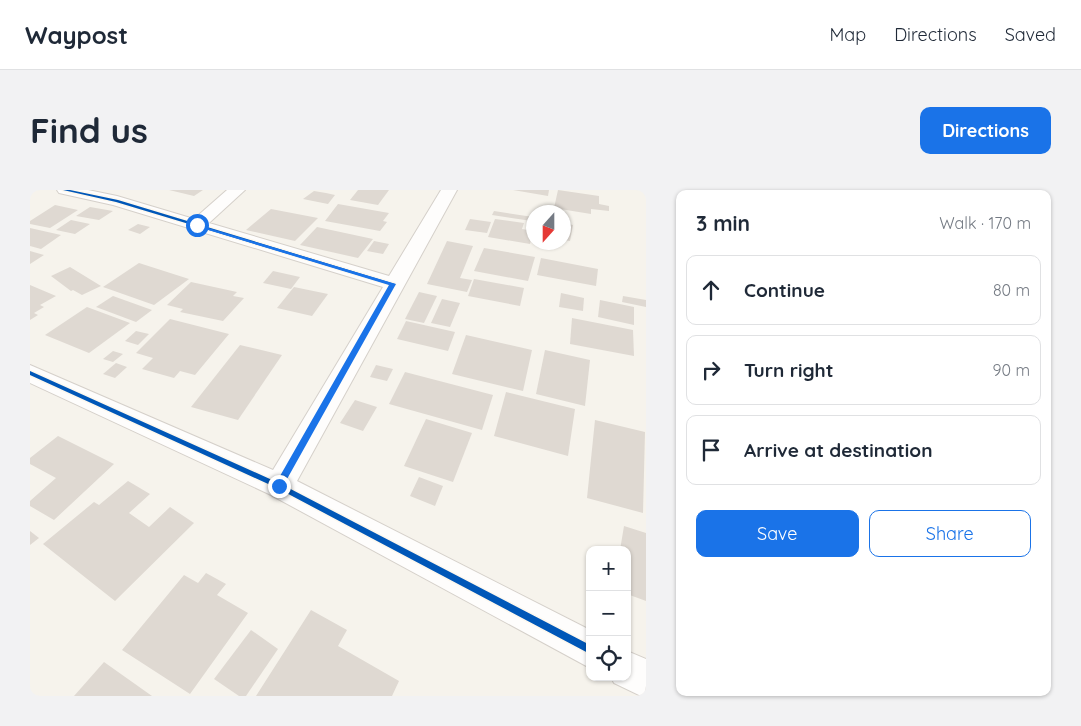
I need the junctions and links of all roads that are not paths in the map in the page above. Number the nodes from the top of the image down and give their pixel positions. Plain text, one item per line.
1 (64, 190) edge
2 (237, 190) edge
3 (449, 190) edge
4 (197, 225) junction
5 (393, 284) junction
6 (30, 373) edge
7 (279, 486) junction
8 (586, 648) edge
9 (631, 672) edge
10 (646, 679) edge

1 - 4 street
2 - 4 street
3 - 5 street
4 - 5 street
5 - 7 street
6 - 7 street
7 - 8 street
9 - 10 street

